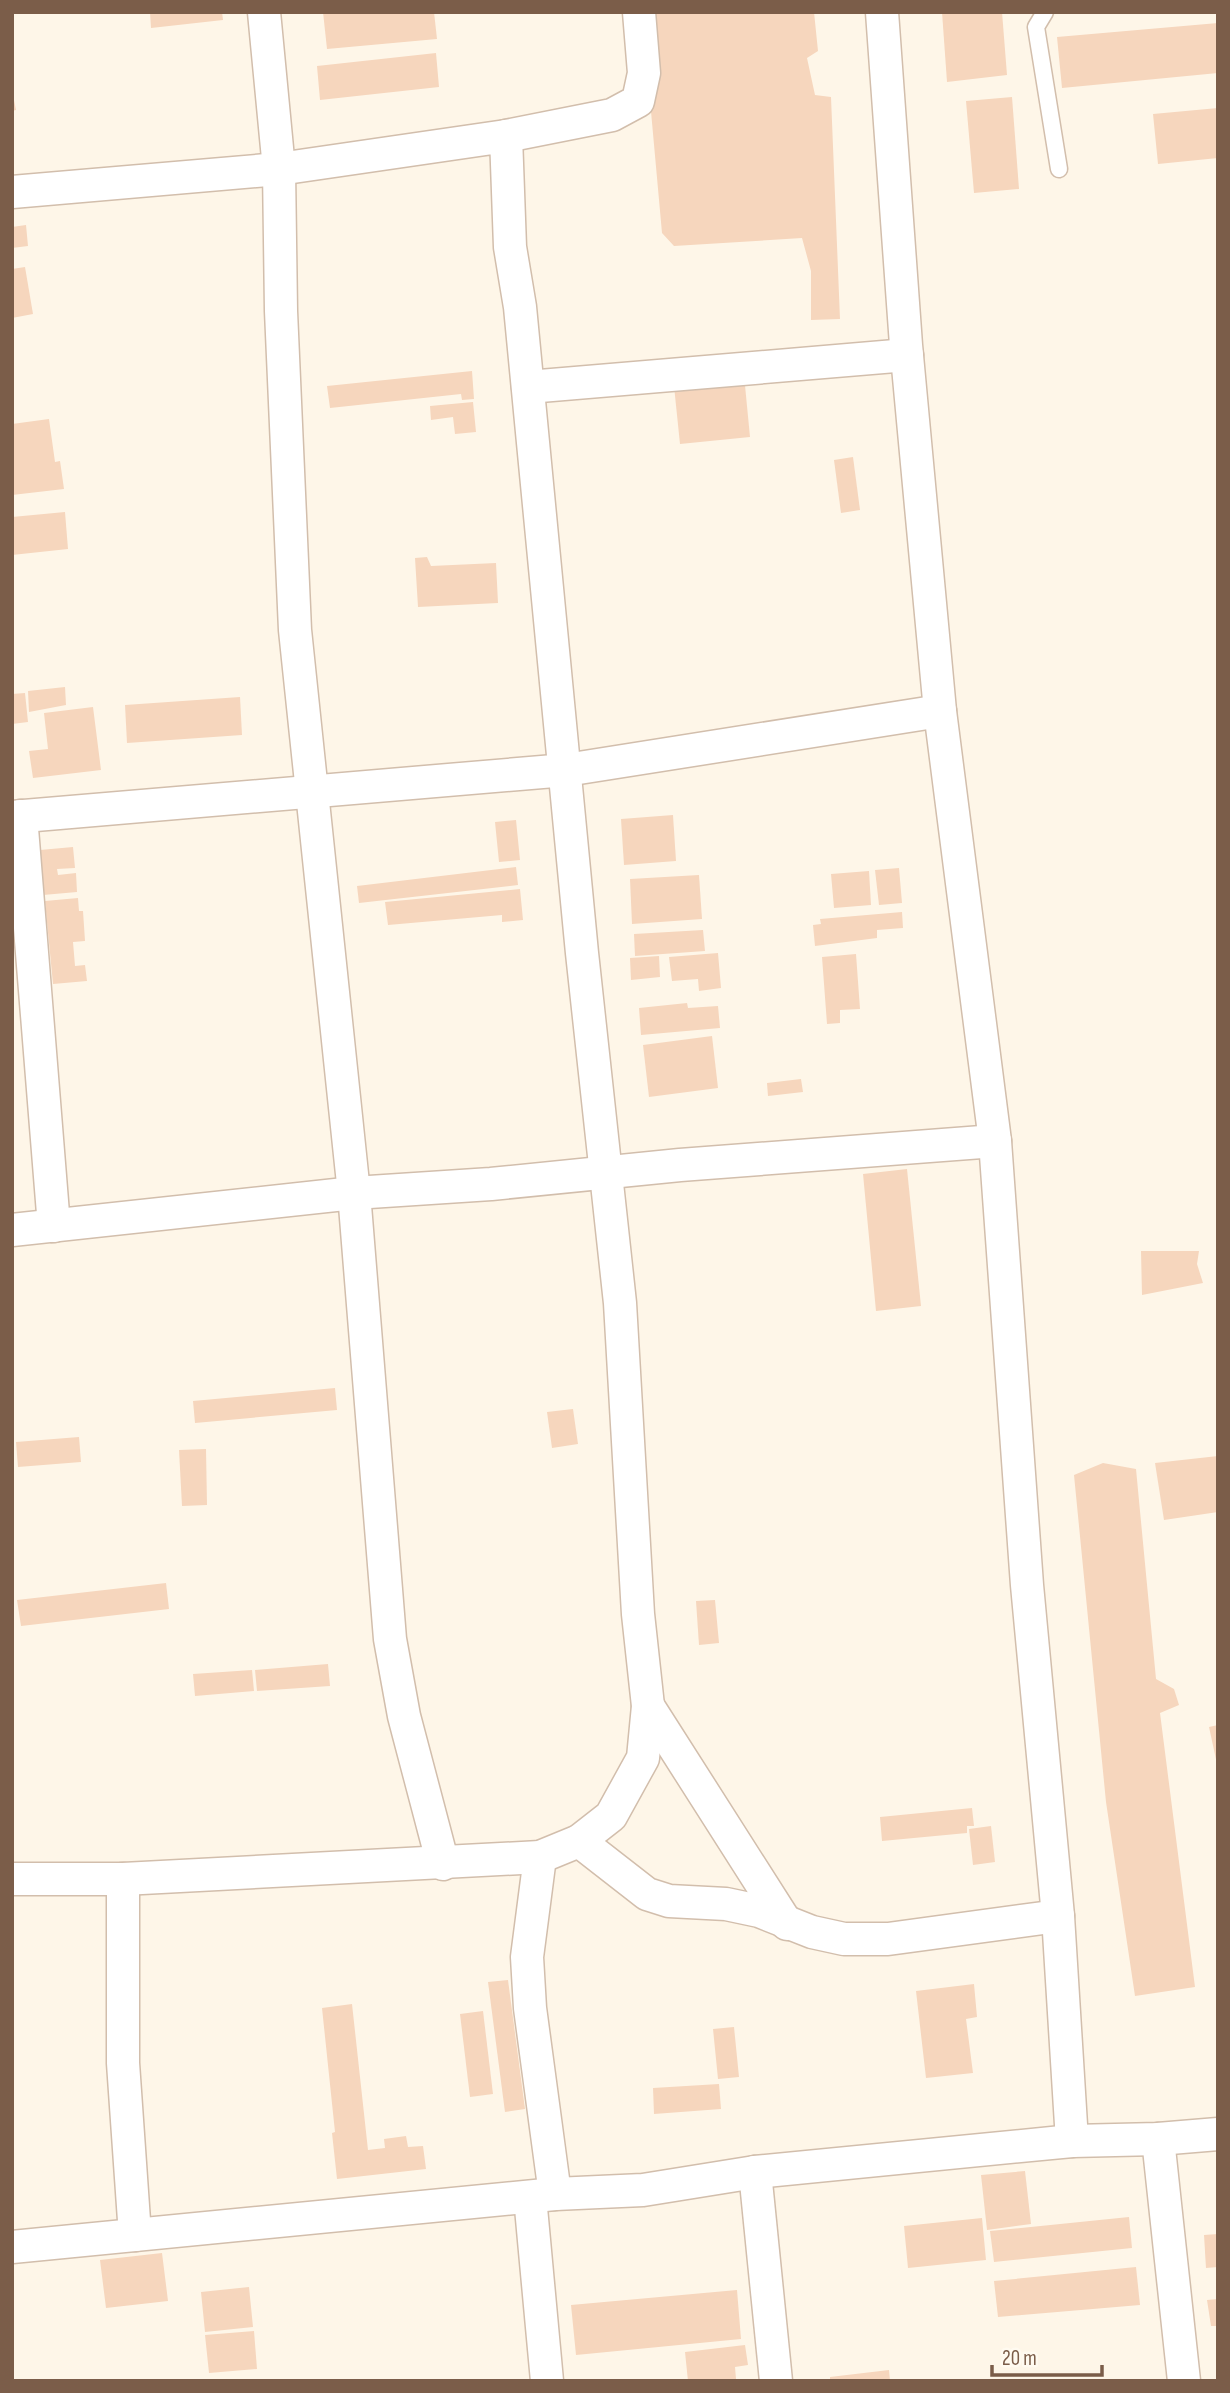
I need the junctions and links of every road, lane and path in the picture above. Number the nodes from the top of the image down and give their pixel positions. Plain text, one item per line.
1 (264, 12) edge
2 (639, 12) edge
3 (882, 12) edge
4 (1045, 12) edge
5 (506, 136) junction
6 (279, 169) junction
7 (1059, 169) dead end
8 (12, 192) edge
9 (907, 355) junction
10 (527, 387) junction
11 (940, 710) junction
12 (566, 771) junction
13 (310, 791) junction
14 (17, 817) edge
15 (995, 1141) junction
16 (608, 1173) junction
17 (354, 1193) junction
18 (54, 1226) junction
19 (12, 1230) edge
20 (648, 1706) junction
21 (579, 1841) junction
22 (540, 1857) junction
23 (443, 1864) junction
24 (123, 1879) junction
25 (12, 1880) edge
26 (1058, 1916) junction
27 (788, 1924) junction
28 (1218, 2134) edge
29 (1158, 2139) junction
30 (1072, 2141) junction
31 (755, 2172) junction
32 (542, 2195) junction
33 (135, 2235) junction
34 (12, 2247) edge
35 (547, 2381) edge
36 (776, 2381) edge
37 (1184, 2381) edge

1 - 6 street
2 - 5 street
3 - 9 street
4 - 7 lane
5 - 6 street
5 - 10 street
6 - 8 street
6 - 13 street
9 - 10 street
9 - 11 street
10 - 12 street
11 - 12 street
11 - 15 street
12 - 13 street
12 - 16 street
13 - 14 street
13 - 17 street
14 - 18 street
15 - 16 street
15 - 26 street
16 - 17 street
16 - 20 street
17 - 18 street
17 - 23 street
18 - 19 street
20 - 21 street
20 - 27 street
21 - 22 street
21 - 27 street
22 - 23 street
22 - 32 street
23 - 24 street
24 - 25 street
24 - 33 street
26 - 27 street
26 - 30 street
28 - 29 street
29 - 30 street
29 - 37 street
30 - 31 street
31 - 32 street
31 - 36 street
32 - 33 street
32 - 35 street
33 - 34 street

